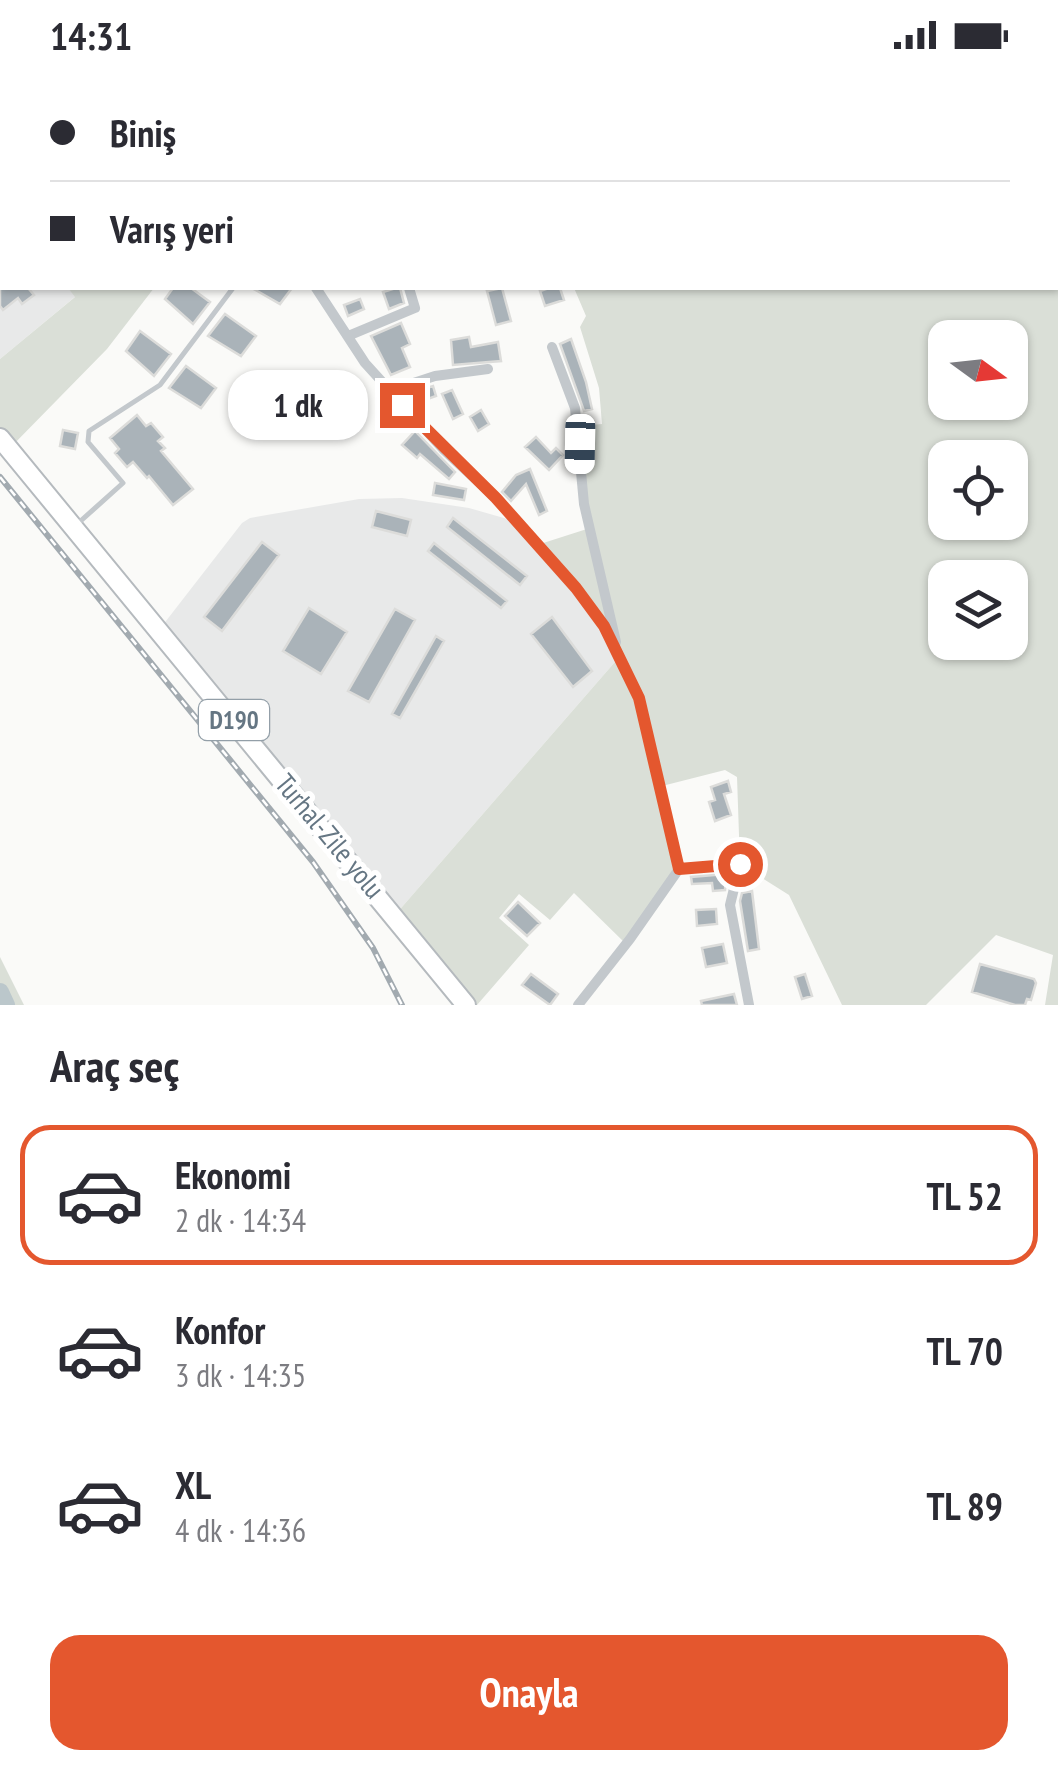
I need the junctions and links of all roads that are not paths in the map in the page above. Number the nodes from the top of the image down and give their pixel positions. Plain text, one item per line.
1 (231, 290) edge
2 (317, 290) edge
3 (410, 290) edge
4 (348, 336) junction
5 (552, 346) dead end
6 (488, 368) dead end
7 (390, 391) junction
8 (0, 438) edge
9 (74, 527) junction
10 (618, 648) junction
11 (679, 869) junction
12 (466, 1005) edge
13 (578, 1005) edge
14 (749, 1005) edge

1 - 9 lane
2 - 4 street
3 - 4 street
4 - 7 street
5 - 10 street
6 - 7 street
7 - 10 street
8 - 9 main road, Turhal-Zile yolu / D190
9 - 12 main road, Turhal-Zile yolu / D190
10 - 11 street
11 - 13 street
11 - 14 street

